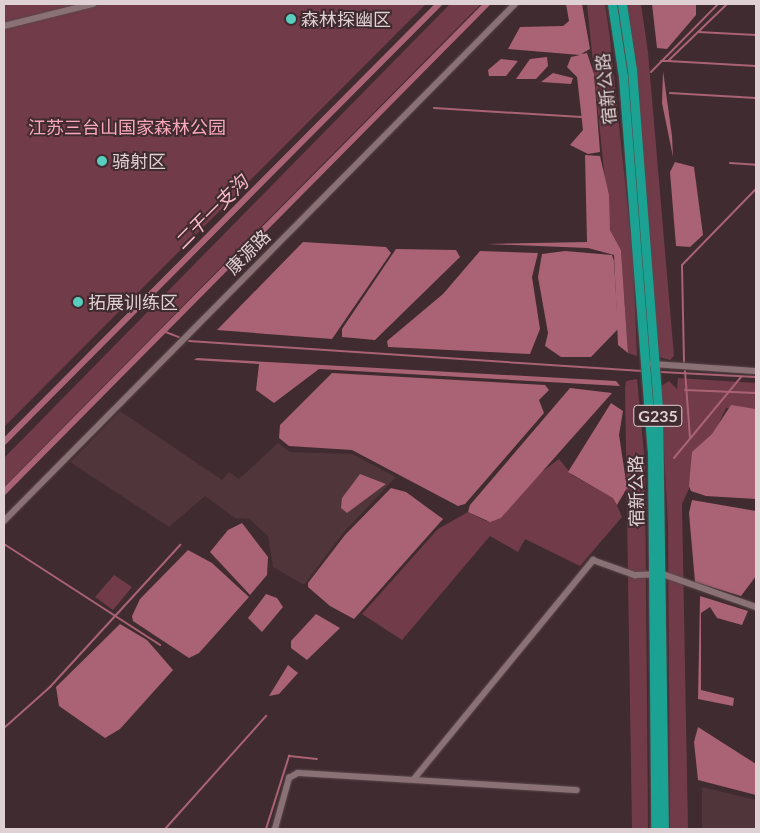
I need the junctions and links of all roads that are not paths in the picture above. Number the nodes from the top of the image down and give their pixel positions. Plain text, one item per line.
1 (93, 4) edge
2 (515, 4) edge
3 (612, 4) edge
4 (622, 4) edge
5 (4, 26) edge
6 (651, 364) junction
7 (756, 371) edge
8 (4, 522) edge
9 (658, 574) junction
10 (756, 607) edge
11 (414, 780) junction
12 (576, 790) dead end
13 (275, 829) edge
14 (655, 829) edge
15 (664, 829) edge

1 - 5 street
2 - 8 street, 康源路
3 - 6 highway, 宿新公路
4 - 6 highway, 宿新公路 / G235
6 - 7 street
6 - 9 highway, 宿新公路 / G235
9 - 10 street
9 - 11 street
9 - 14 highway, 宿新公路
9 - 15 highway, 宿新公路 / G235
11 - 12 street
11 - 13 street

